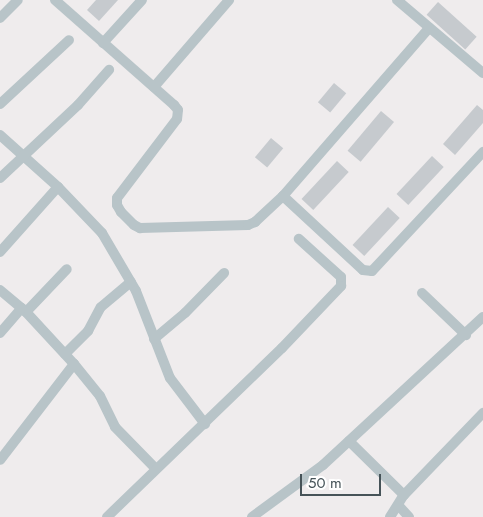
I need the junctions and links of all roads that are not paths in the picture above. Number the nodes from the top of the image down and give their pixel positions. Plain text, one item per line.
1 (18, 0) edge
2 (55, 0) edge
3 (142, 0) edge
4 (229, 0) edge
5 (397, 0) edge
6 (0, 18) edge
7 (429, 28) junction
8 (69, 40) dead end
9 (103, 43) junction
10 (109, 70) dead end
11 (483, 74) edge
12 (154, 87) junction
13 (0, 104) edge
14 (0, 135) edge
15 (483, 152) edge
16 (21, 156) junction
17 (0, 178) edge
18 (58, 187) junction
19 (283, 196) junction
20 (299, 238) dead end
21 (0, 252) edge
22 (67, 268) dead end
23 (224, 273) dead end
24 (131, 282) junction
25 (0, 290) edge
26 (422, 293) dead end
27 (24, 310) junction
28 (483, 317) edge
29 (0, 333) edge
30 (466, 335) junction
31 (154, 339) junction
32 (65, 354) junction
33 (74, 364) junction
34 (483, 413) edge
35 (205, 424) junction
36 (349, 441) junction
37 (0, 460) edge
38 (155, 468) junction
39 (404, 495) junction
40 (399, 506) junction
41 (107, 517) edge
42 (252, 517) edge
43 (390, 517) edge
44 (409, 517) edge

1 - 6 street
2 - 9 street
3 - 9 street
4 - 12 street
5 - 7 street
7 - 11 street
7 - 19 street
8 - 13 street
9 - 12 street
10 - 16 street
12 - 19 street
14 - 16 street
15 - 19 street
16 - 17 street
16 - 18 street
18 - 21 street
18 - 24 street
20 - 35 street
22 - 27 street
23 - 31 street
24 - 31 street
24 - 32 street
25 - 27 street
26 - 30 street
27 - 29 street
27 - 32 street
28 - 30 street
30 - 36 street
31 - 35 street
32 - 33 street
33 - 37 street
33 - 38 street
34 - 39 street
35 - 38 street
36 - 39 street
36 - 42 street
38 - 41 street
39 - 40 street
40 - 43 street
40 - 44 street

